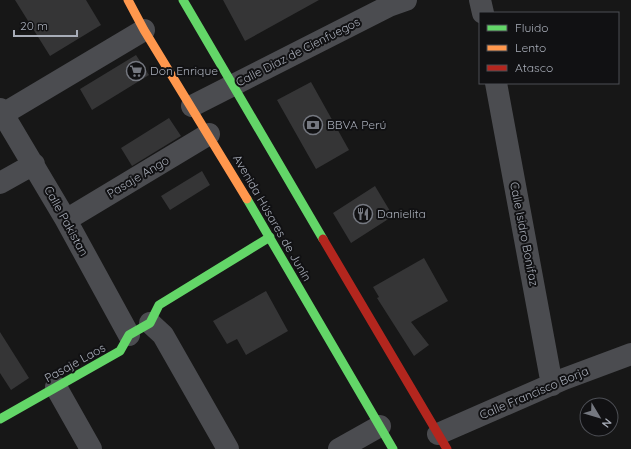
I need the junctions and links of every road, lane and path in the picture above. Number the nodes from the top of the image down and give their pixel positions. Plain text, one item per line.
1 (128, 0) edge
2 (183, 0) edge
3 (406, 0) edge
4 (480, 0) edge
5 (483, 12) edge
6 (144, 30) junction
7 (233, 84) junction
8 (496, 84) edge
9 (192, 106) junction
10 (1, 112) edge
11 (209, 134) junction
12 (34, 164) junction
13 (0, 183) edge
14 (66, 220) junction
15 (270, 237) junction
16 (150, 323) junction
17 (129, 335) junction
18 (631, 354) edge
19 (552, 385) junction
20 (56, 387) junction
21 (0, 419) edge
22 (380, 426) junction
23 (443, 442) edge
24 (91, 449) edge
25 (228, 449) edge
26 (339, 449) edge
27 (393, 449) edge

1 - 6 street, Avenida Húsares de Junín
2 - 7 street
3 - 7 street, Calle Diaz de Cienfuegos
4 - 5 street
6 - 9 street, Avenida Húsares de Junín
6 - 10 street
7 - 9 street, Calle Diaz de Cienfuegos
7 - 23 street
8 - 19 street, Calle Isidro Bonifaz
9 - 11 street, Avenida Húsares de Junín
10 - 12 street, Calle Pakistan
11 - 14 street, Pasaje Ango
11 - 15 street, Avenida Húsares de Junín
12 - 13 street
12 - 14 street, Calle Pakistan
14 - 17 street, Calle Pakistan
15 - 16 street
15 - 22 street, Avenida Húsares de Junín
16 - 17 street, Pasaje Laos
16 - 25 street
17 - 20 street, Pasaje Laos
18 - 19 street, Calle Francisco Borja
19 - 23 street, Calle Francisco Borja
20 - 21 street, Pasaje Laos
20 - 24 street
22 - 26 street
22 - 27 street, Avenida Húsares de Junín

